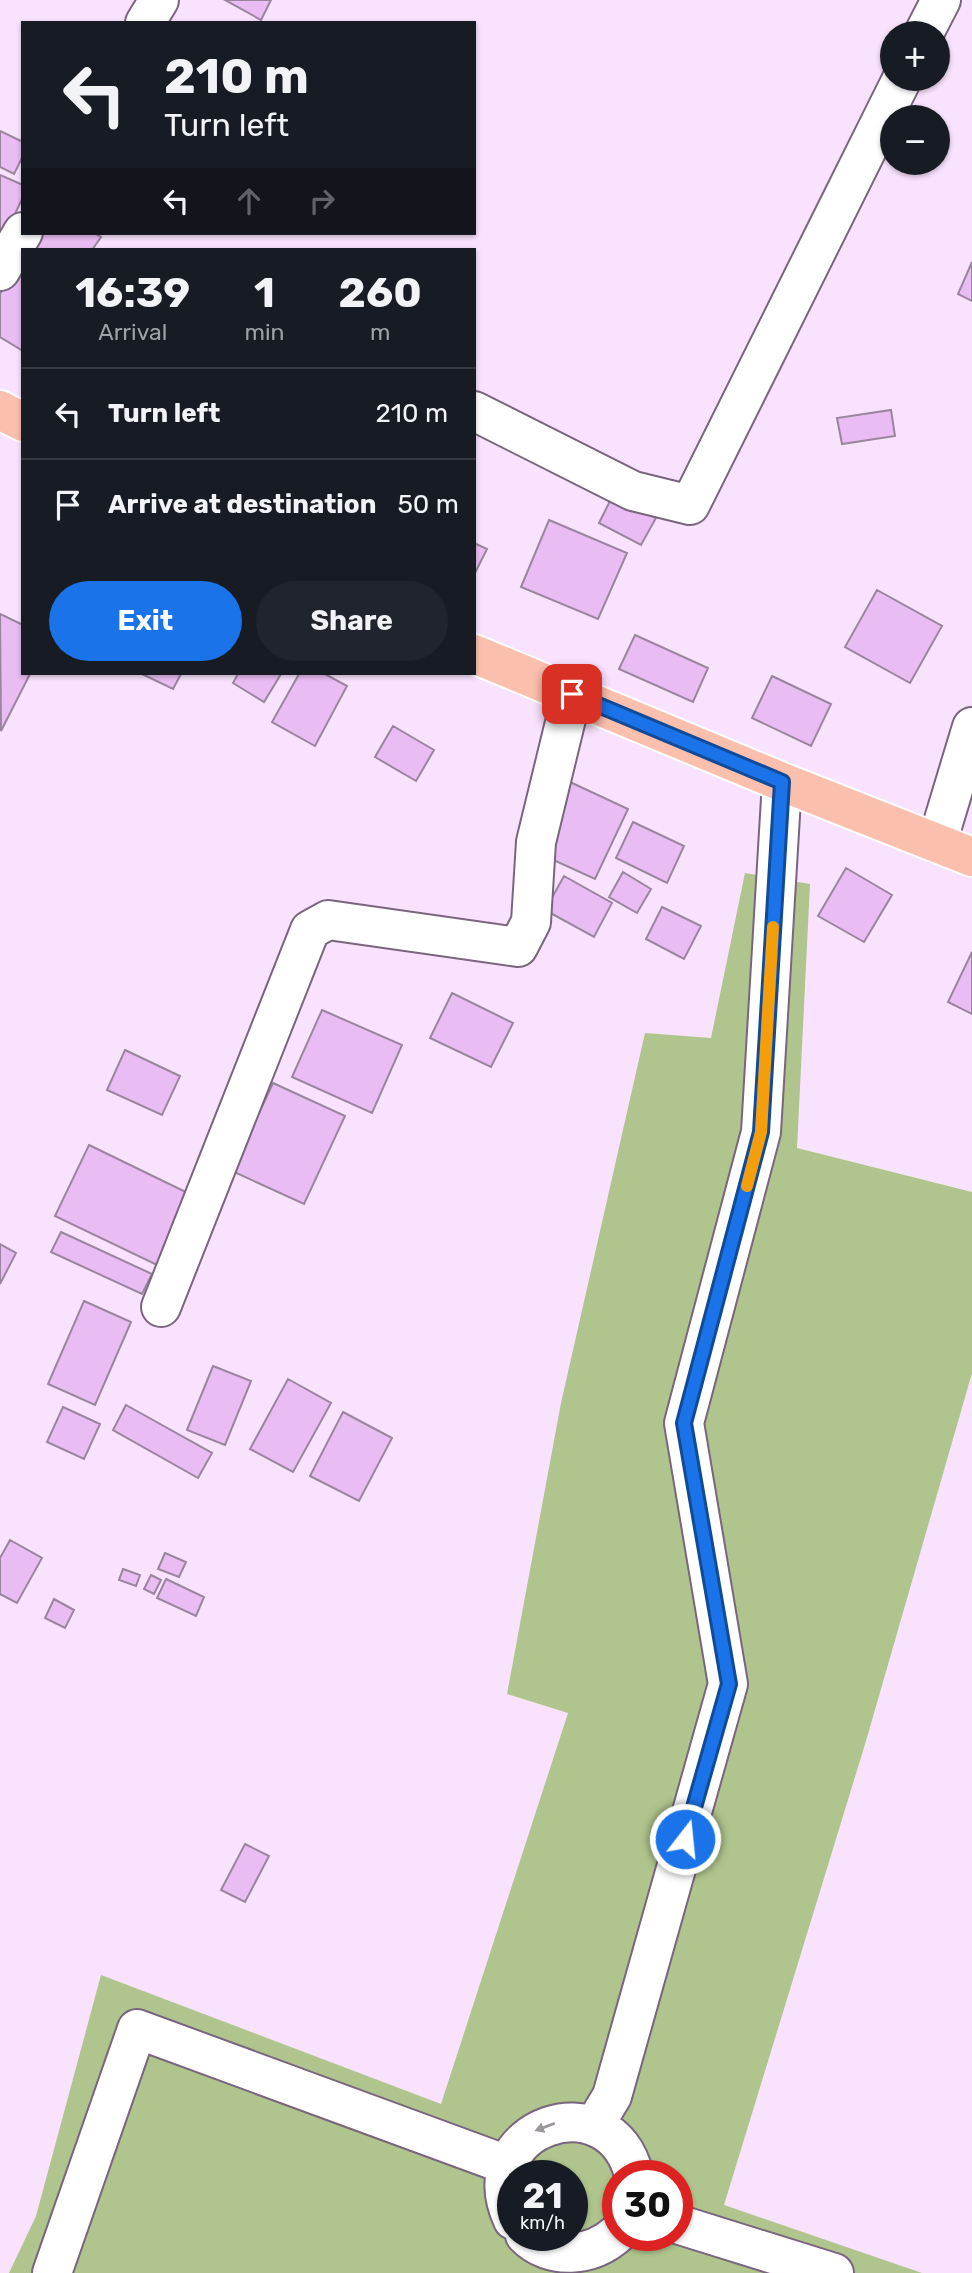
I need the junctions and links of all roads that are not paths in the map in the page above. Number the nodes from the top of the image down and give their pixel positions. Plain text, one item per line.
1 (159, 0) edge
2 (941, 0) edge
3 (146, 21) edge
4 (930, 21) edge
5 (896, 91) edge
6 (21, 235) edge
7 (0, 271) edge
8 (0, 410) edge
9 (476, 412) edge
10 (21, 421) edge
11 (476, 655) edge
12 (572, 694) junction
13 (972, 727) edge
14 (782, 782) junction
15 (937, 843) junction
16 (972, 857) edge
17 (161, 1307) dead end
18 (594, 2126) junction
19 (511, 2160) edge
20 (631, 2160) edge
21 (497, 2161) edge
22 (693, 2229) edge
23 (602, 2245) edge
24 (536, 2252) edge
25 (52, 2273) edge
26 (834, 2273) edge

1 - 3 street
2 - 4 street
5 - 9 street
6 - 7 street
8 - 10 main road
11 - 12 main road
12 - 14 main road
12 - 17 street
13 - 15 street
14 - 15 main road
14 - 18 street
15 - 16 main road
18 -> 19 street
18 - 20 street
21 - 25 street
22 - 26 street
23 - 24 street

